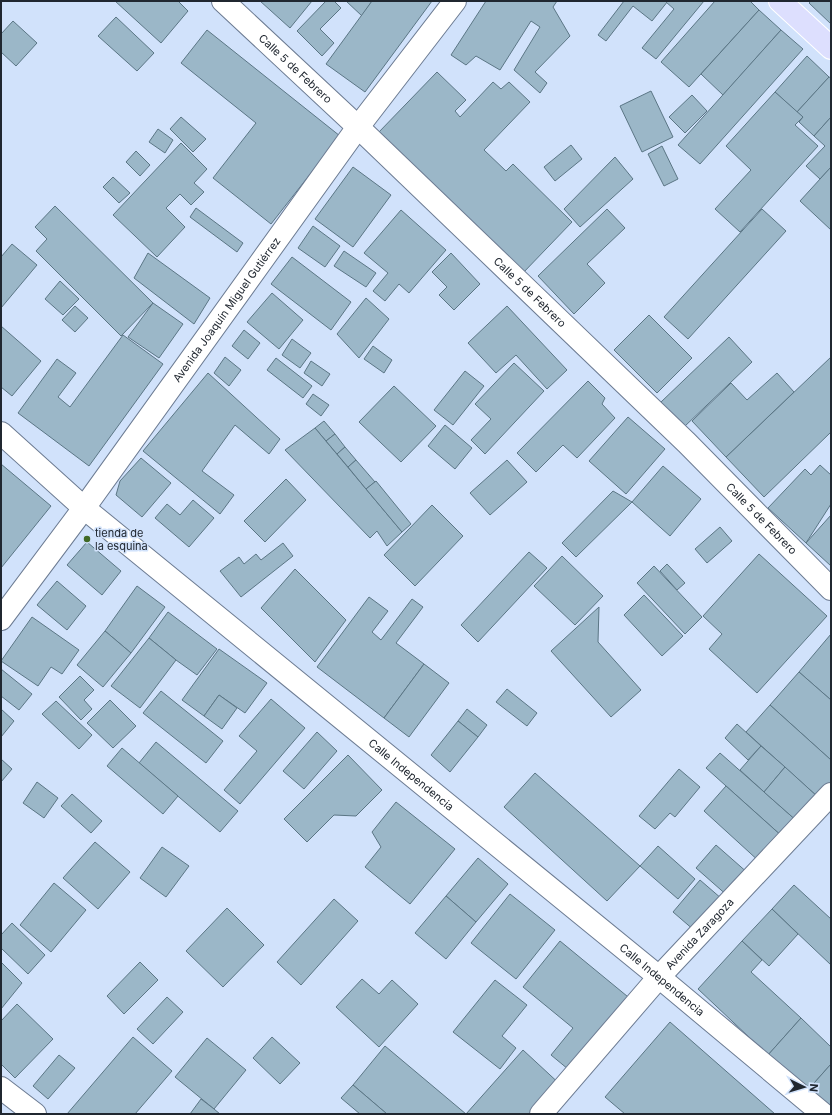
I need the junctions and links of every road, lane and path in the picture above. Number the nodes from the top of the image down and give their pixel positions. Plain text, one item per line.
1 (223, 1) edge
2 (455, 1) edge
3 (780, 1) edge
4 (831, 48) edge
5 (358, 127) junction
6 (1, 433) edge
7 (84, 508) junction
8 (831, 589) edge
9 (1, 619) edge
10 (831, 794) edge
11 (658, 977) junction
12 (1, 1088) edge
13 (35, 1114) edge
14 (541, 1114) edge
15 (823, 1114) edge

1 - 5 street, Calle 5 de Febrero
2 - 5 street, Avenida Joaquín Miguel Gutiérrez
3 - 4 main road
5 - 7 street, Avenida Joaquín Miguel Gutiérrez
5 - 8 street, Calle 5 de Febrero
6 - 7 street, Calle Independencia
7 - 9 street, Avenida Joaquín Miguel Gutiérrez
7 - 11 street, Calle Independencia
10 - 11 street, Avenida Zaragoza
11 - 14 street, Avenida Zaragoza
11 - 15 street, Calle Independencia
12 - 13 street

